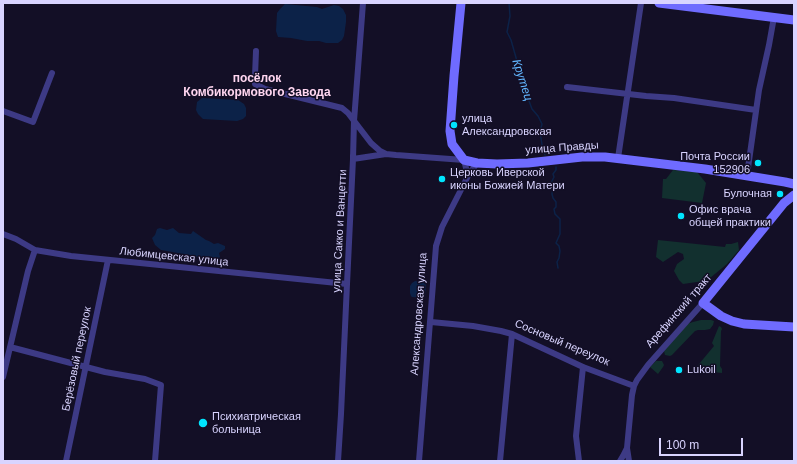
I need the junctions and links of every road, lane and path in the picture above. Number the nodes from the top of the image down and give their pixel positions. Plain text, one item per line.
1 (363, 3) edge
2 (461, 3) edge
3 (642, 3) edge
4 (659, 3) edge
5 (774, 17) junction
6 (794, 20) edge
7 (256, 52) dead end
8 (52, 73) dead end
9 (567, 87) dead end
10 (627, 94) junction
11 (3, 110) edge
12 (756, 110) junction
13 (354, 121) junction
14 (386, 154) junction
15 (618, 158) junction
16 (353, 159) junction
17 (464, 160) junction
18 (477, 163) junction
19 (747, 175) junction
20 (468, 176) junction
21 (791, 183) edge
22 (794, 195) edge
23 (784, 203) junction
24 (3, 234) edge
25 (35, 250) junction
26 (108, 260) junction
27 (347, 284) junction
28 (703, 303) junction
29 (430, 322) junction
30 (794, 327) edge
31 (512, 334) junction
32 (10, 347) junction
33 (86, 366) junction
34 (583, 367) junction
35 (3, 377) edge
36 (634, 386) junction
37 (626, 448) junction
38 (66, 461) edge
39 (155, 461) edge
40 (338, 461) edge
41 (419, 461) edge
42 (500, 461) edge
43 (579, 461) edge
44 (620, 461) edge
45 (628, 461) edge

1 - 13 street
2 - 17 street
3 - 10 street
4 - 5 street
5 - 6 street
5 - 12 street
7 - 13 street
8 - 11 street
9 - 10 street
10 - 12 street
10 - 15 street
12 - 19 street
13 - 14 street
13 - 16 street, улица Сакко и Ванцетти
14 - 16 street, улица Правды
14 - 17 street, улица Правды
15 - 18 street, улица Правды
15 - 19 street, улица Правды
16 - 27 street, улица Сакко и Ванцетти
17 - 18 street, улица Правды
17 - 20 street
18 - 20 street, Александровская улица
19 - 21 street, улица Правды
20 - 29 street, Александровская улица
21 - 23 street
22 - 23 street, Арефинский тракт
23 - 28 street, Арефинский тракт
24 - 25 street, Любимцевская улица
25 - 26 street, Любимцевская улица
25 - 32 street
26 - 27 street, Любимцевская улица
26 - 33 street, Берёзовый переулок
27 - 40 street, улица Сакко и Ванцетти
28 - 30 street
28 - 36 street, Арефинский тракт
29 - 31 street, Сосновый переулок
29 - 41 street, Александровская улица
31 - 34 street, Сосновый переулок
31 - 42 street
32 - 33 street
32 - 35 street
33 - 38 street, Берёзовый переулок
33 - 39 street
34 - 36 street, Сосновый переулок
34 - 43 street
36 - 37 street, Арефинский тракт
37 - 44 street, Арефинский тракт
37 - 45 street

